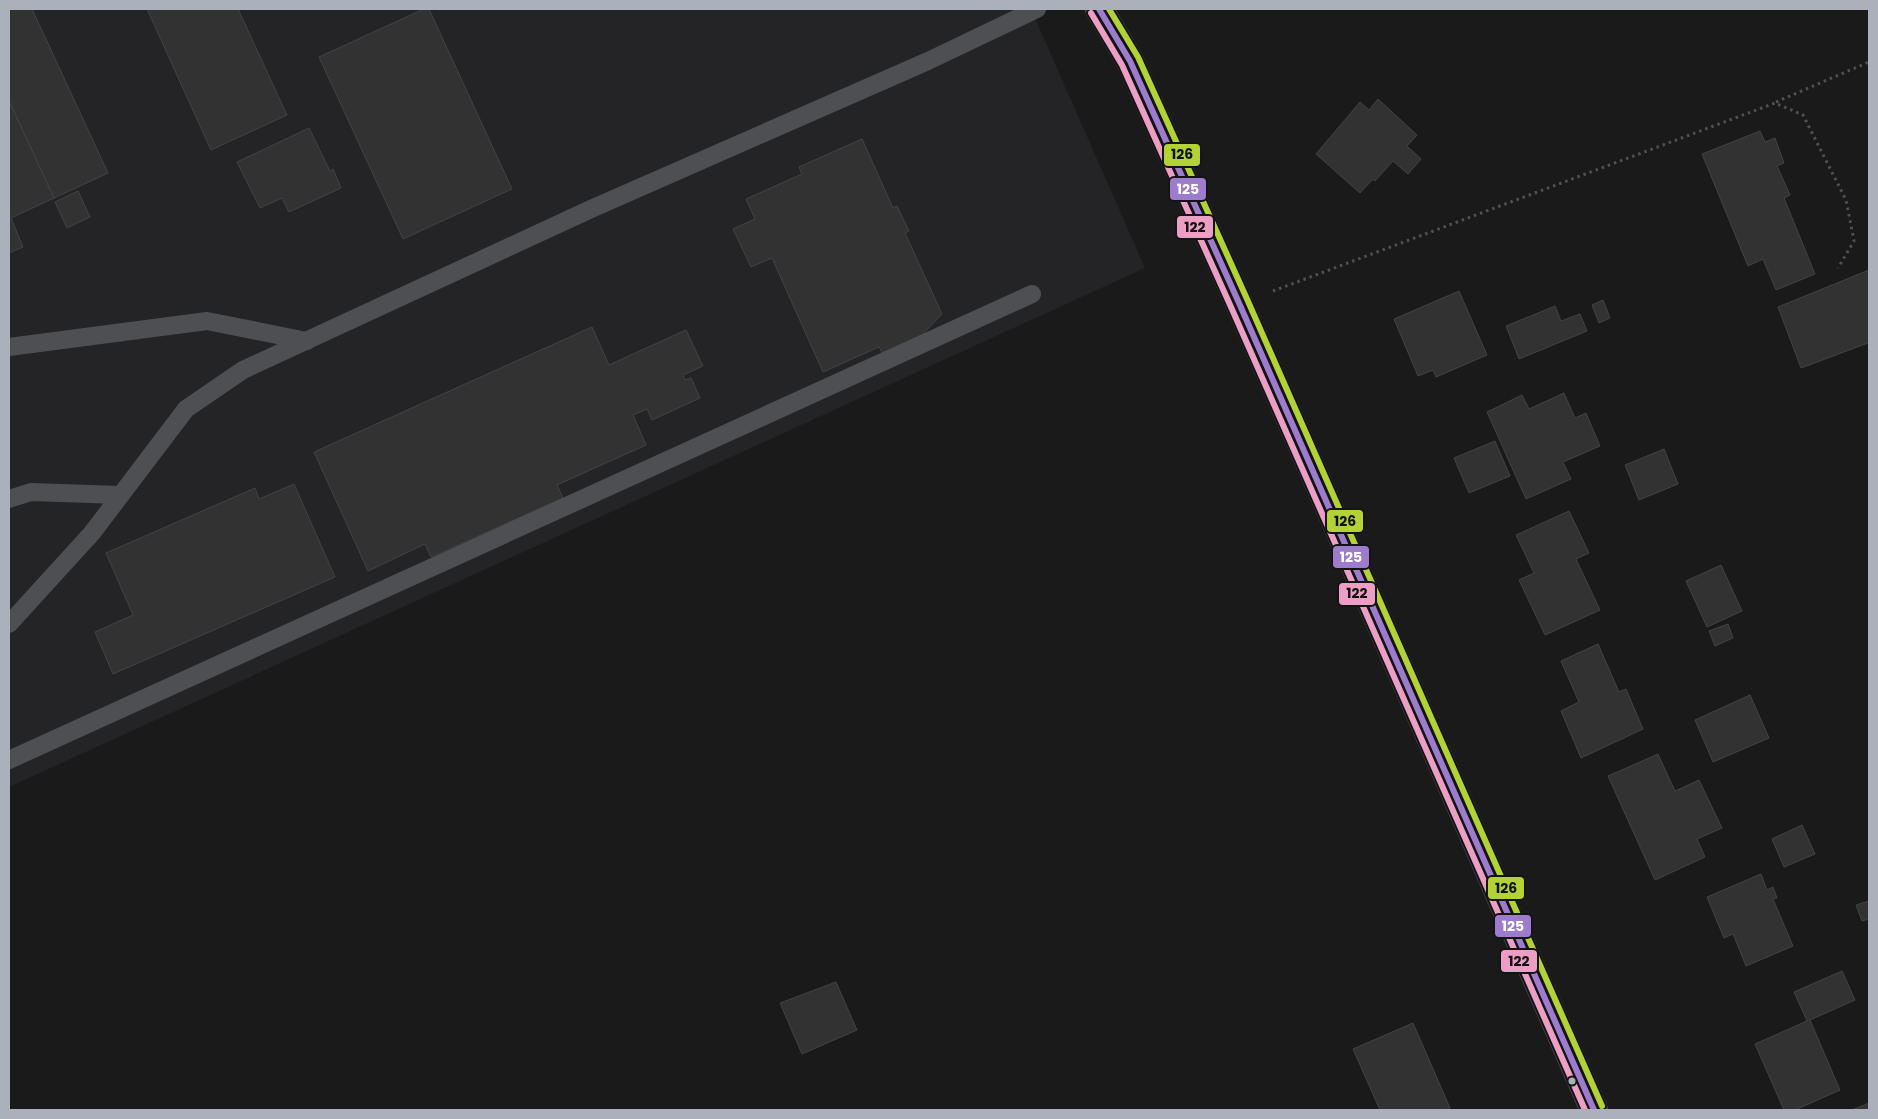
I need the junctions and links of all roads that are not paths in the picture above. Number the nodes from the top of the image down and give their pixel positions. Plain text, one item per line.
1 (1037, 9) edge
2 (1099, 9) edge
3 (1032, 294) dead end
4 (306, 341) junction
5 (9, 347) edge
6 (120, 495) junction
7 (9, 499) edge
8 (9, 624) edge
9 (9, 760) edge
10 (1592, 1109) edge

1 - 4 lane
2 - 10 main road
3 - 9 lane
4 - 5 lane
4 - 6 lane
6 - 7 lane
6 - 8 lane

